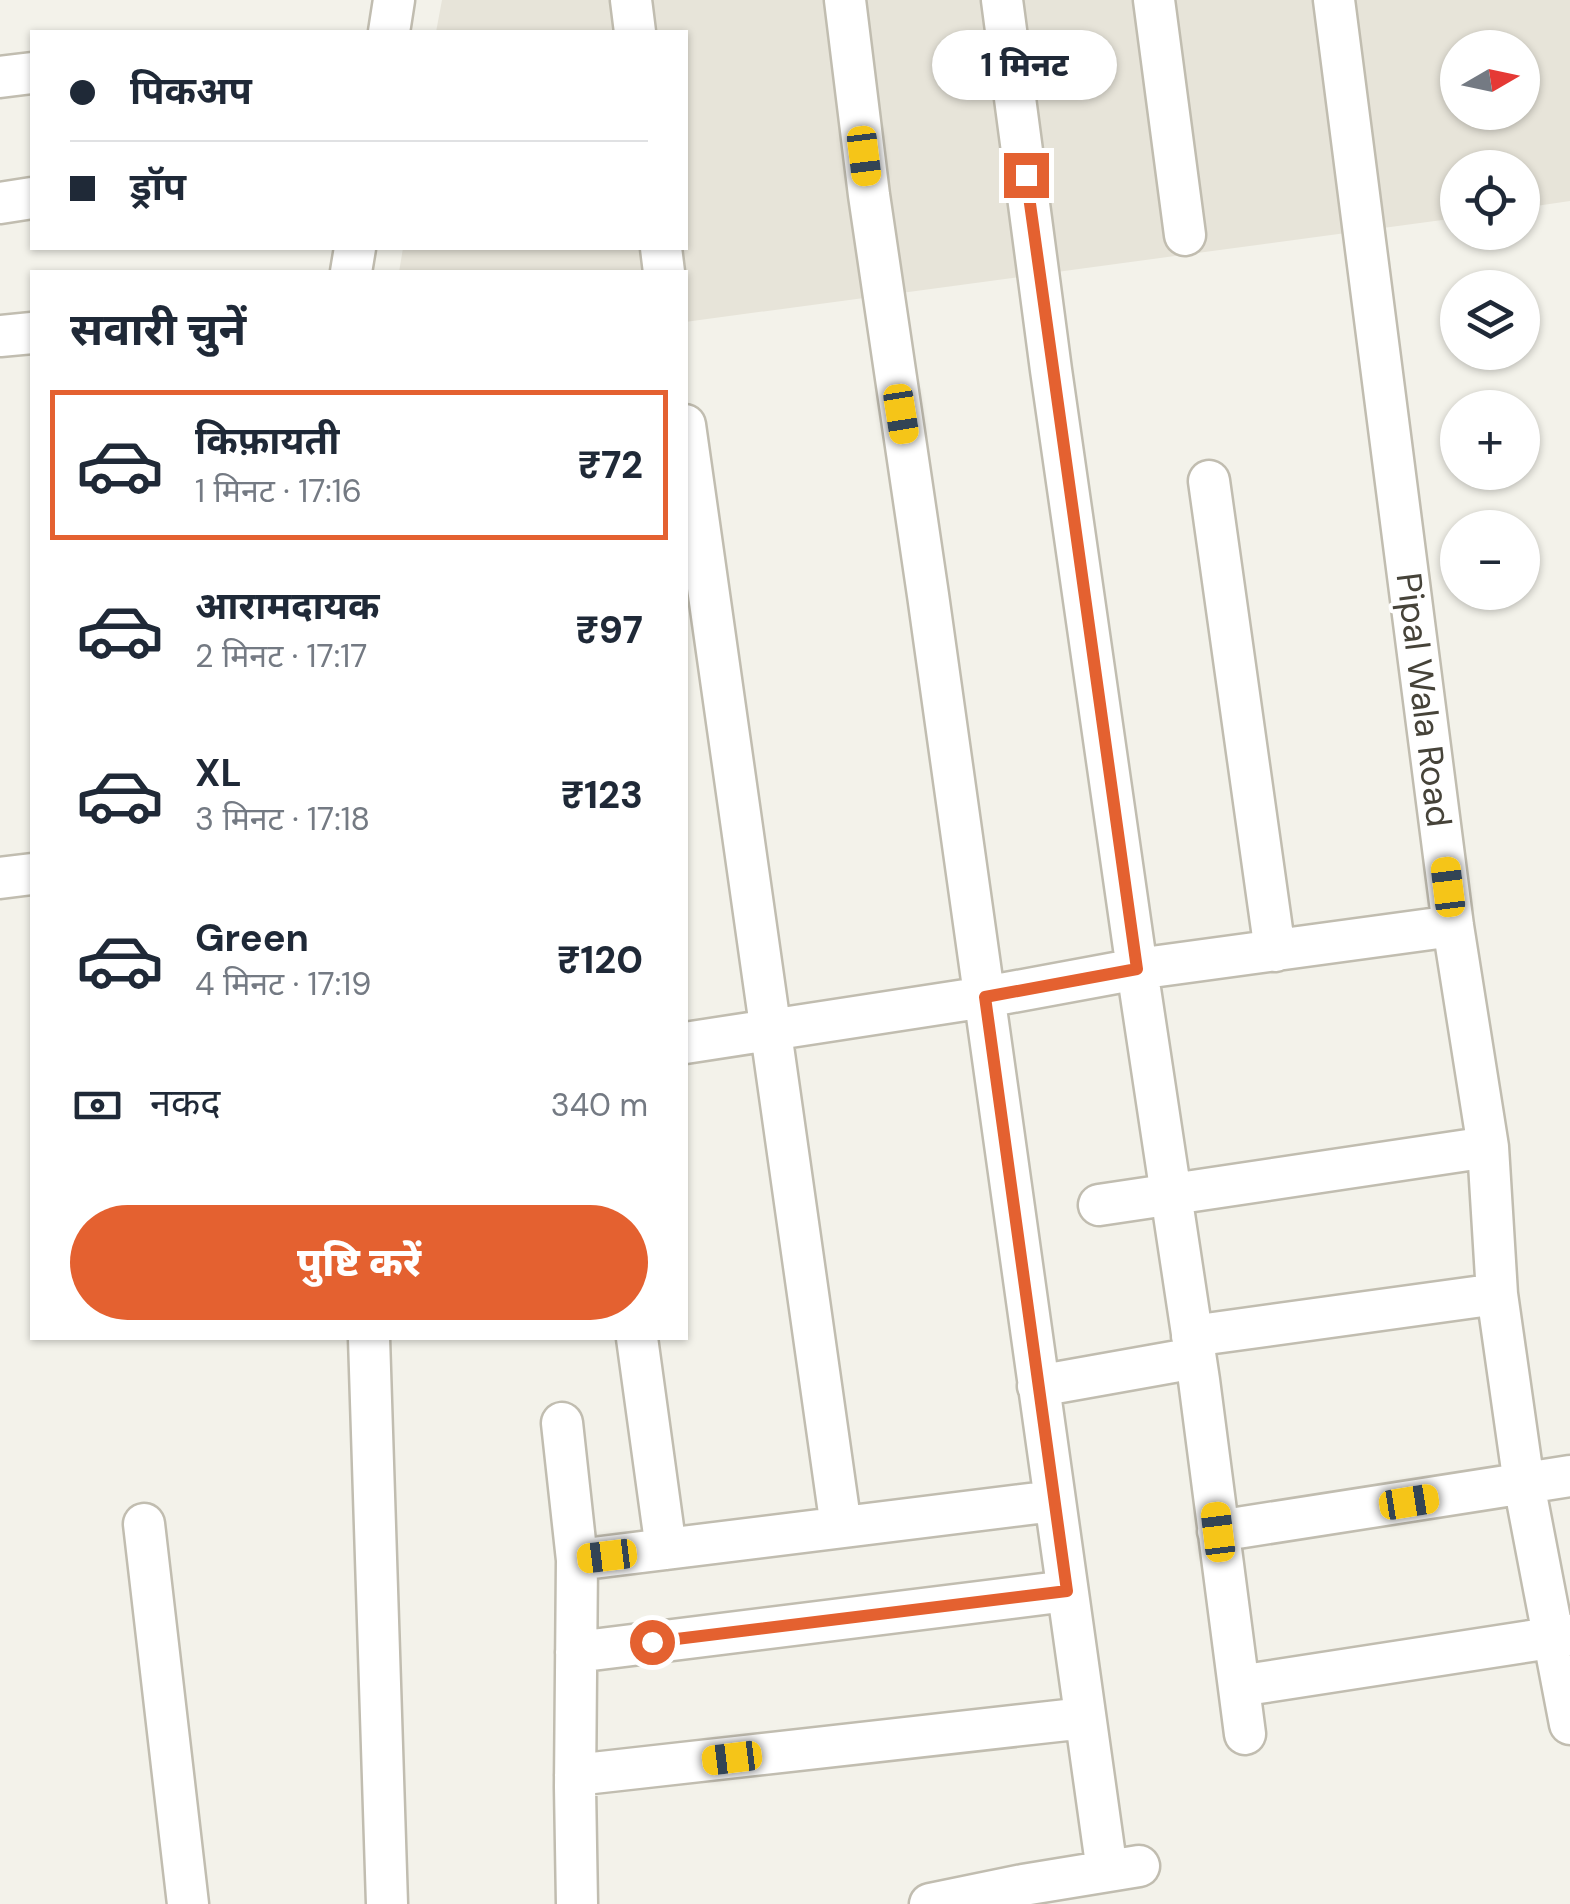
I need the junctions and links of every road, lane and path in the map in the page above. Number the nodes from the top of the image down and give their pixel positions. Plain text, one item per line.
1 (630, 0) edge
2 (844, 0) edge
3 (1002, 0) edge
4 (1154, 0) edge
5 (1334, 0) edge
6 (634, 30) edge
7 (30, 73) edge
8 (0, 77) edge
9 (30, 198) edge
10 (0, 203) edge
11 (1185, 235) dead end
12 (30, 334) edge
13 (0, 336) edge
14 (688, 446) edge
15 (1209, 481) dead end
16 (30, 874) edge
17 (0, 878) edge
18 (1453, 926) junction
19 (1275, 952) junction
20 (1137, 969) junction
21 (985, 997) junction
22 (770, 1030) junction
23 (688, 1044) edge
24 (1488, 1147) junction
25 (1170, 1194) junction
26 (1099, 1204) dead end
27 (1498, 1294) junction
28 (369, 1340) edge
29 (637, 1340) edge
30 (1194, 1347) junction
31 (1038, 1386) junction
32 (562, 1424) dead end
33 (1570, 1476) edge
34 (1524, 1484) junction
35 (1054, 1501) junction
36 (144, 1524) dead end
37 (841, 1527) junction
38 (1218, 1532) junction
39 (666, 1549) junction
40 (578, 1560) junction
41 (1067, 1591) junction
42 (1562, 1636) edge
43 (576, 1652) junction
44 (1238, 1686) junction
45 (1568, 1710) edge
46 (1085, 1718) junction
47 (1245, 1734) dead end
48 (575, 1775) junction
49 (1024, 1894) edge
50 (188, 1904) edge
51 (387, 1904) edge
52 (577, 1904) edge
53 (930, 1904) edge

1 - 6 street
2 - 21 street
3 - 20 street
4 - 11 street
5 - 18 street, Pipal Wala Road
7 - 8 street
9 - 10 street
12 - 13 street
14 - 22 street
15 - 19 street
16 - 17 street
18 - 19 street
18 - 24 street, Pipal Wala Road
19 - 20 street
20 - 21 street
20 - 25 street
21 - 22 street
21 - 31 street
22 - 23 street
22 - 37 street
24 - 25 street
24 - 27 street, Pipal Wala Road
25 - 26 street
25 - 30 street
27 - 30 street
27 - 34 street, Pipal Wala Road
28 - 51 street
29 - 39 street
30 - 31 street
30 - 38 street
31 - 35 street
32 - 40 street
33 - 34 street
34 - 38 street
34 - 42 street, Pipal Wala Road
35 - 37 street
35 - 41 street
36 - 50 street
37 - 39 street
38 - 44 street
39 - 40 street
40 - 43 street
41 - 43 street
41 - 46 street
42 - 44 street
42 - 45 street, Pipal Wala Road
43 - 48 street
44 - 47 street
46 - 48 street
46 - 49 street
48 - 52 street
49 - 53 street

